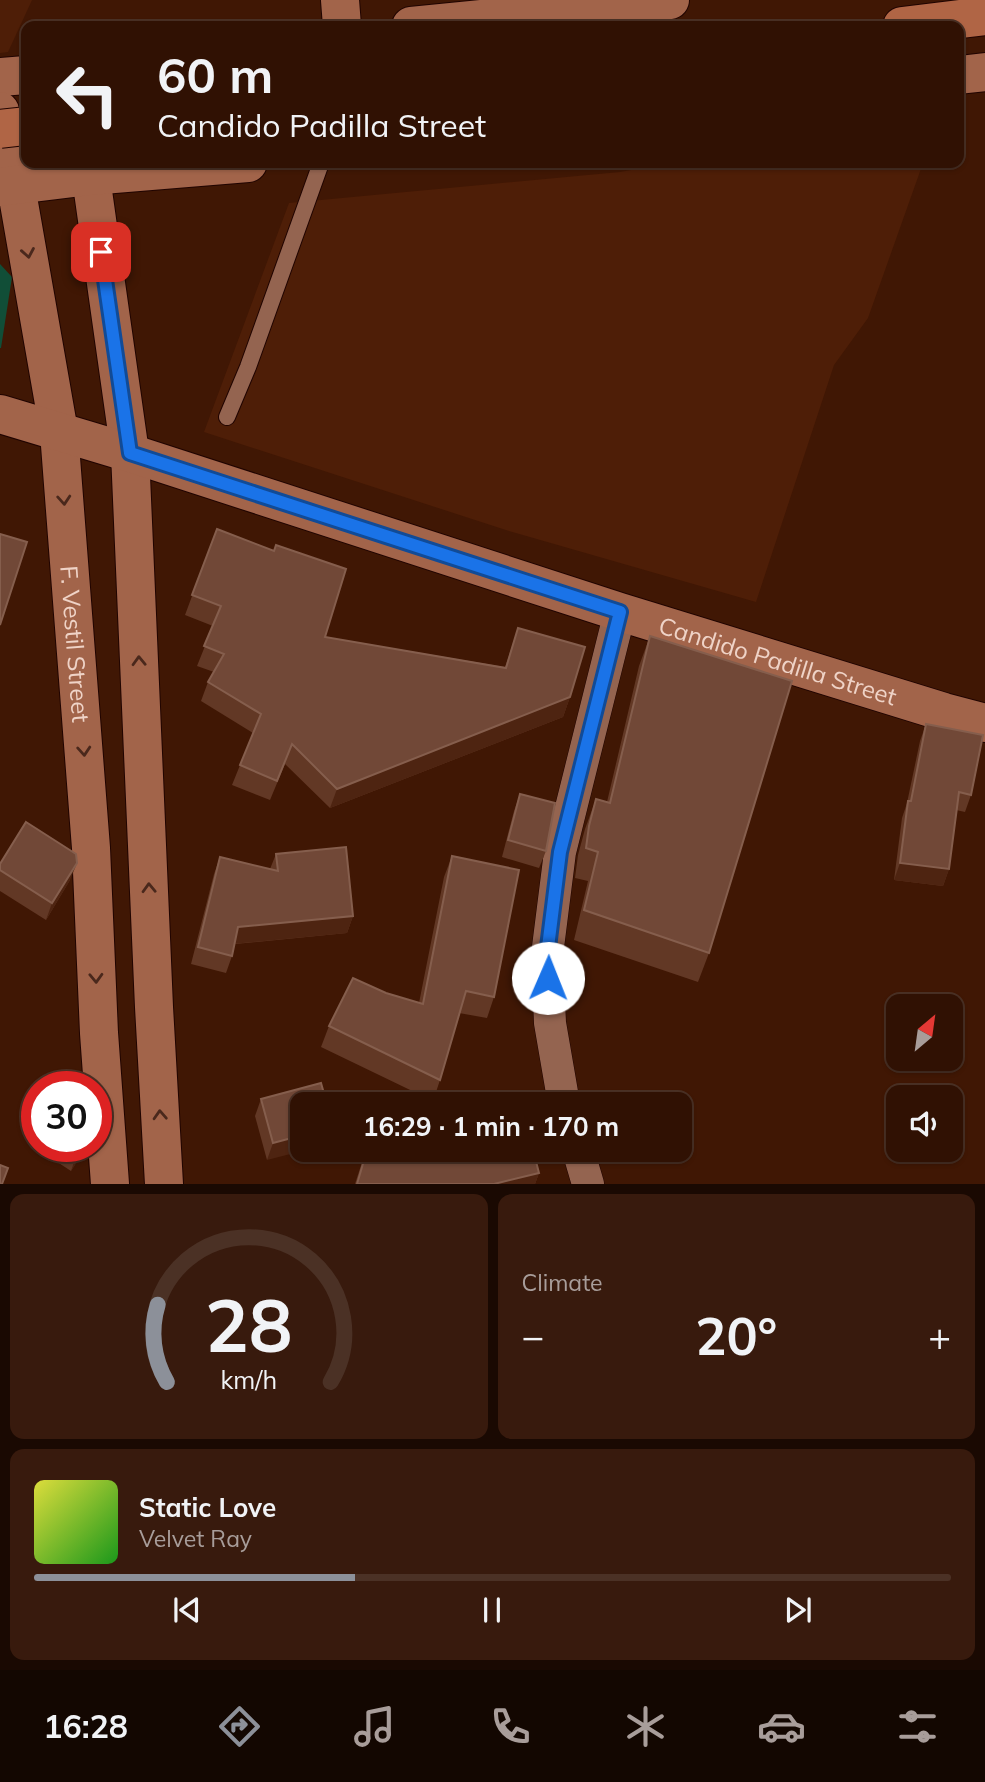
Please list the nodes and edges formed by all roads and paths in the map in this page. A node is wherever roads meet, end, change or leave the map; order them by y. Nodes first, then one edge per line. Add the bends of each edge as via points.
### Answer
1 (340, 0) edge
2 (670, 0) edge
3 (985, 16) edge
4 (342, 21) edge
5 (461, 21) edge
6 (944, 21) edge
7 (985, 72) edge
8 (964, 74) edge
9 (21, 75) edge
10 (0, 77) edge
11 (0, 111) edge
12 (21, 127) edge
13 (0, 129) edge
14 (116, 168) edge
15 (319, 168) edge
16 (89, 169) edge
17 (8, 187) edge
18 (0, 414) edge
19 (227, 417) dead end
20 (59, 432) junction
21 (130, 453) junction
22 (620, 612) junction
23 (985, 723) edge
24 (562, 1092) edge
25 (582, 1162) edge
26 (110, 1184) edge
27 (164, 1184) edge
28 (588, 1184) edge

1 - 4 main road
2 - 5 main road
3 - 6 main road
7 - 8 main road
9 - 10 main road
11 - 17 main road, F. Vestil Street
12 - 13 main road, bridge
14 - 16 main road
15 - 19 lane
16 - 17 main road
16 - 21 main road
17 -> 20 main road, F. Vestil Street
18 - 20 main road, Candido Padilla Street
20 - 21 main road, Candido Padilla Street
20 -> 26 main road, F. Vestil Street via 91,848
21 - 22 main road, Candido Padilla Street
27 -> 21 main road
22 - 23 main road, Candido Padilla Street
22 - 24 street via 560,852 547,955 550,1023
25 - 28 street

